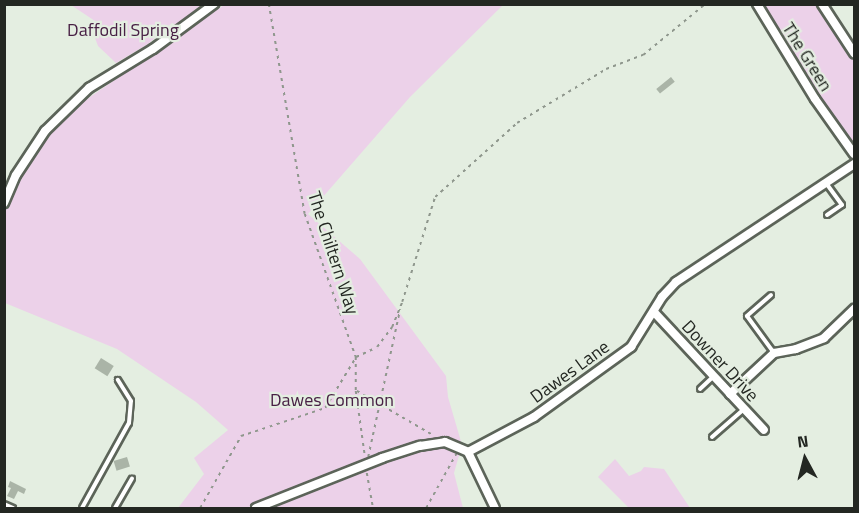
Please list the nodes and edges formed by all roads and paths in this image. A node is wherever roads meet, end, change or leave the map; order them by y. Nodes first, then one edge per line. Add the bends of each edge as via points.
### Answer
1 (214, 4) edge
2 (269, 4) edge
3 (705, 4) edge
4 (757, 4) edge
5 (822, 4) edge
6 (855, 53) edge
7 (855, 154) edge
8 (855, 164) edge
9 (826, 183) junction
10 (4, 203) edge
11 (827, 216) dead end
12 (771, 296) dead end
13 (402, 302) junction
14 (855, 309) edge
15 (654, 312) junction
16 (774, 353) junction
17 (356, 357) junction
18 (714, 376) junction
19 (118, 380) dead end
20 (700, 389) dead end
21 (356, 391) junction
22 (730, 394) junction
23 (379, 404) junction
24 (744, 409) junction
25 (764, 430) dead end
26 (712, 437) dead end
27 (445, 442) junction
28 (459, 448) junction
29 (468, 452) junction
30 (366, 464) junction
31 (132, 478) dead end
32 (4, 504) edge
33 (13, 508) edge
34 (82, 508) edge
35 (115, 508) edge
36 (200, 508) edge
37 (256, 508) edge
38 (373, 508) edge
39 (426, 508) edge
40 (495, 508) edge

1 - 10 street via 153,49 88,88 45,131 16,175
2 - 17 path, The Chiltern Way via 305,214
3 - 13 path via 644,55 606,69 517,123 435,197
4 - 7 street, The Green via 815,99
5 - 6 street
8 - 9 street, Dawes Lane
9 - 11 lane via 842,204
9 - 15 street, Dawes Lane via 676,282
12 - 16 lane via 747,316
13 - 17 path via 392,327 377,347
13 - 23 path
14 - 16 street via 824,338
15 - 18 street, Downer Drive
15 - 29 street, Dawes Lane via 631,346 534,417
16 - 22 street
17 - 21 path, The Chiltern Way
17 - 36 path via 325,408 241,436
18 - 20 lane
18 - 22 street, Downer Drive
19 - 34 lane via 130,401 129,423
21 - 23 path
21 - 30 path, The Chiltern Way
22 - 24 street, Downer Drive
23 - 27 path
23 - 30 path
24 - 25 street, Downer Drive
24 - 26 lane
27 - 28 street
27 - 30 street
28 - 29 street
28 - 39 path
29 - 40 street
30 - 37 street
30 - 38 path, The Chiltern Way
31 - 35 lane
32 - 33 lane

